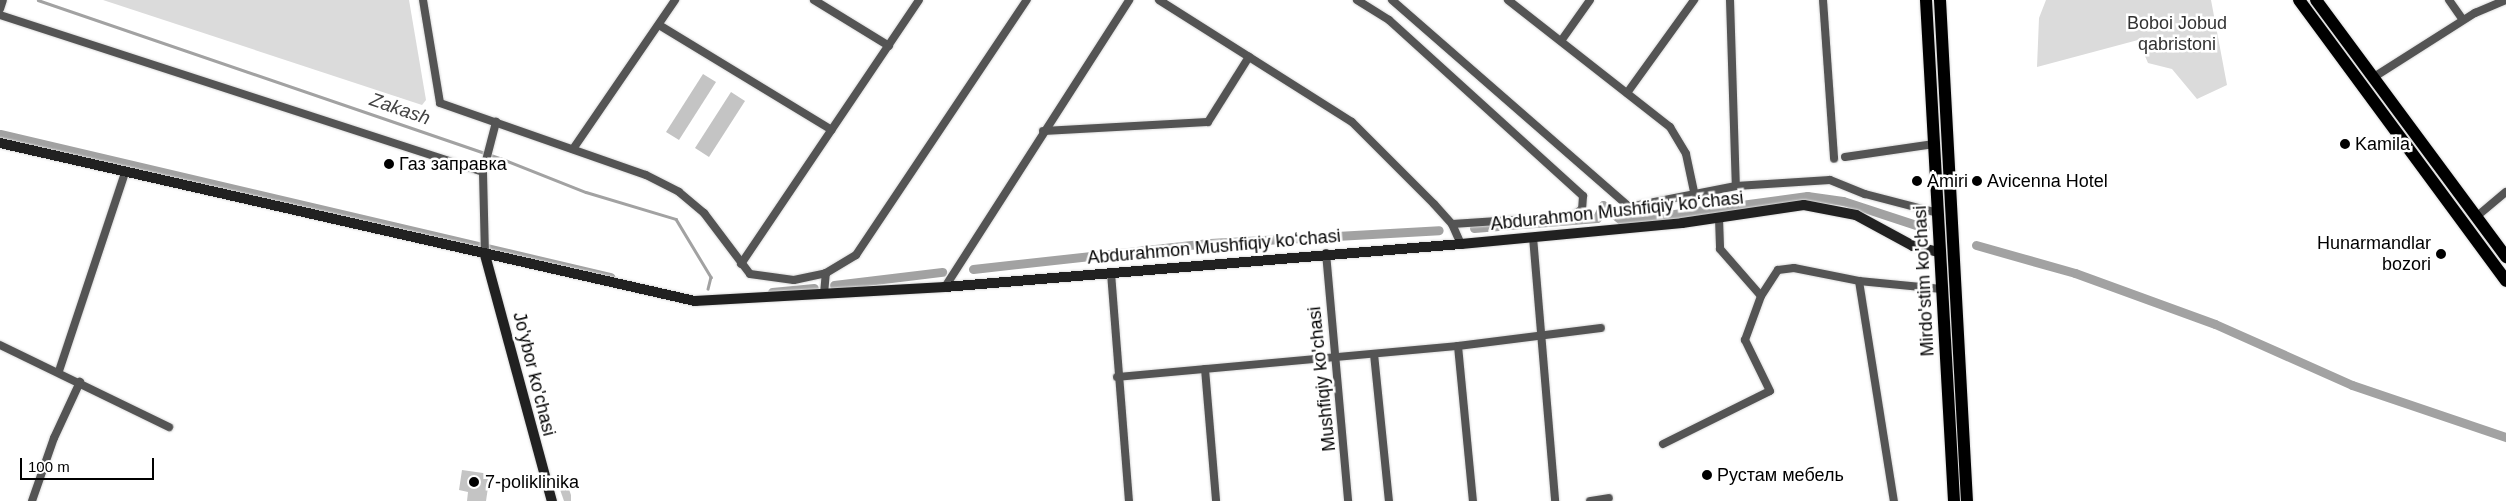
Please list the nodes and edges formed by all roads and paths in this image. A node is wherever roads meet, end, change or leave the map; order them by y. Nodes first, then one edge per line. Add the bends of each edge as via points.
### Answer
1 (3, 0) edge
2 (423, 0) edge
3 (675, 0) edge
4 (814, 0) edge
5 (919, 0) edge
6 (1027, 0) edge
7 (1129, 0) edge
8 (1159, 0) edge
9 (1357, 0) edge
10 (1392, 0) edge
11 (1508, 0) edge
12 (1590, 0) edge
13 (1694, 0) edge
14 (1730, 0) edge
15 (1822, 0) edge
16 (1926, 0) edge
17 (1940, 0) edge
18 (2299, 0) edge
19 (2316, 0) edge
20 (2449, 0) edge
21 (2506, 0) edge
22 (0, 9) edge
23 (0, 15) edge
24 (2463, 20) junction
25 (659, 25) junction
26 (1561, 42) junction
27 (889, 46) junction
28 (1249, 57) junction
29 (2374, 77) junction
30 (1627, 93) junction
31 (496, 122) junction
32 (832, 130) junction
33 (1044, 131) junction
34 (0, 144) edge
35 (1934, 144) junction
36 (573, 149) junction
37 (1845, 157) dead end
38 (1834, 159) dead end
39 (483, 172) junction
40 (125, 173) junction
41 (1736, 186) junction
42 (2506, 192) edge
43 (1694, 193) junction
44 (1938, 213) junction
45 (2476, 217) junction
46 (1719, 218) junction
47 (1452, 224) junction
48 (1533, 237) junction
49 (1461, 244) junction
50 (484, 252) junction
51 (1940, 252) junction
52 (1326, 253) junction
53 (2506, 257) edge
54 (741, 264) junction
55 (826, 273) junction
56 (1110, 273) junction
57 (1859, 281) junction
58 (2506, 281) edge
59 (945, 287) junction
60 (1942, 289) junction
61 (824, 294) junction
62 (1761, 296) junction
63 (1601, 328) dead end
64 (1541, 336) junction
65 (0, 345) edge
66 (1458, 346) junction
67 (1374, 354) junction
68 (1334, 357) junction
69 (1205, 369) junction
70 (59, 371) junction
71 (1118, 377) junction
72 (80, 382) junction
73 (169, 427) dead end
74 (1663, 444) dead end
75 (1609, 498) dead end
76 (32, 501) edge
77 (552, 501) edge
78 (1128, 501) edge
79 (1216, 501) edge
80 (1348, 501) edge
81 (1389, 501) edge
82 (1473, 501) edge
83 (1555, 501) edge
84 (1590, 501) edge
85 (1894, 501) edge
86 (1954, 501) edge
87 (1967, 501) edge

1 - 22 street
2 - 31 street via 440,103
3 - 25 street
4 - 27 street
5 - 27 street
6 - 55 street via 856,255
7 - 33 street
8 - 28 street
9 - 47 street via 1389,20 1572,182 1583,196 1582,209 1573,216 1497,224
10 - 43 street via 1629,207
11 - 26 street
12 - 26 street
13 - 30 street
14 - 41 street
15 - 38 street
16 - 35 main road, Mirdo'stim ko'chasi
17 - 87 main road, Mirdo'stim ko'chasi
18 - 58 main road
19 - 29 main road
20 - 24 street
21 - 24 street
23 - 39 street
24 - 29 street
25 - 32 street
25 - 36 street
26 - 30 street
27 - 32 street
28 - 33 street via 1208,122
28 - 47 street via 1352,122
29 - 45 main road
30 - 43 street via 1670,127 1686,154
31 - 36 street
31 - 39 street
32 - 54 street
33 - 59 street
34 - 40 street, Abdurahmon Mushfiqiy koʻchasi via 30,147
35 - 37 street
35 - 44 main road, Mirdo'stim ko'chasi
36 - 54 street via 679,192 704,213
39 - 50 street
40 - 50 street, Abdurahmon Mushfiqiy koʻchasi
40 - 70 street
41 - 43 street
41 - 44 street via 1830,180 1865,194
42 - 45 street
44 - 51 main road, Mirdo'stim ko'chasi
45 - 53 main road
46 - 48 street, Abdurahmon Mushfiqiy koʻchasi
46 - 51 street, Abdurahmon Mushfiqiy koʻchasi via 1804,205 1827,206 1856,214 1913,246
46 - 62 street via 1720,249
47 - 49 street
48 - 49 street, Abdurahmon Mushfiqiy koʻchasi
48 - 64 street
49 - 52 street, Abdurahmon Mushfiqiy koʻchasi
50 - 61 street, Abdurahmon Mushfiqiy koʻchasi via 695,301
50 - 77 street, Jo'ybor ko'chasi
51 - 60 main road, Mirdo'stim ko'chasi
52 - 56 street, Abdurahmon Mushfiqiy koʻchasi
52 - 68 street, Mushfiqiy ko'chasi
54 - 55 street via 750,274 770,278 808,278
55 - 61 street
56 - 59 street, Abdurahmon Mushfiqiy koʻchasi
56 - 71 street
57 - 60 street
57 - 62 street via 1794,268 1778,270
57 - 85 street
59 - 61 street, Abdurahmon Mushfiqiy koʻchasi
60 - 86 main road, Mirdo'stim ko'chasi
62 - 74 street via 1745,340 1770,391
63 - 64 street
64 - 66 street
64 - 83 street
65 - 70 street
66 - 67 street
66 - 82 street
67 - 68 street
67 - 81 street
68 - 69 street
68 - 80 street, Mushfiqiy ko'chasi
69 - 71 street
69 - 79 street
70 - 72 street
71 - 78 street
72 - 73 street
72 - 76 street via 54,438
75 - 84 street

